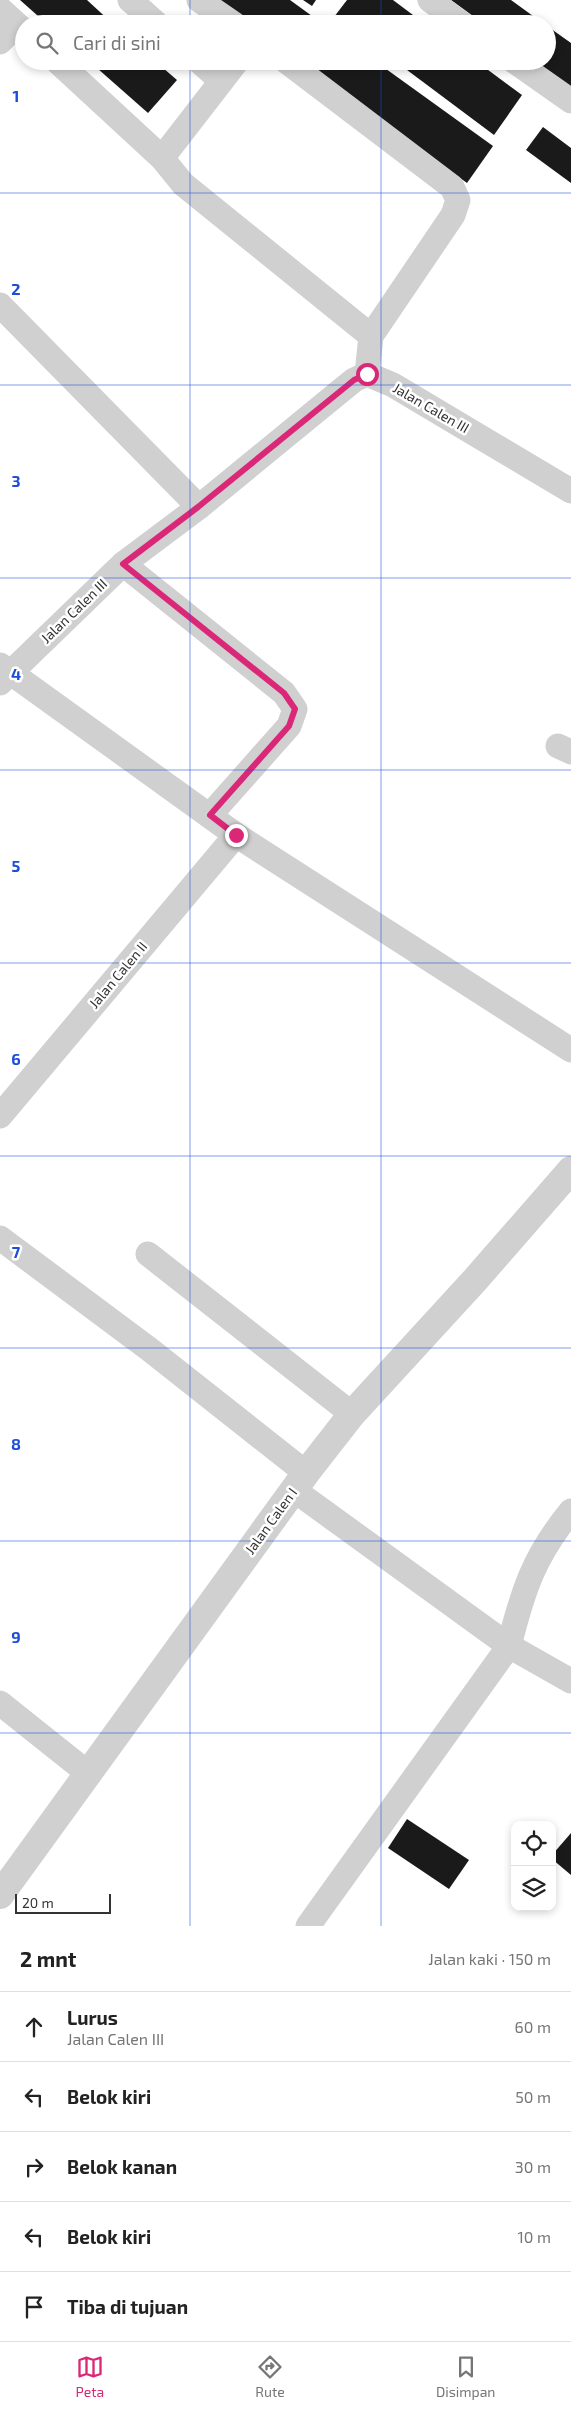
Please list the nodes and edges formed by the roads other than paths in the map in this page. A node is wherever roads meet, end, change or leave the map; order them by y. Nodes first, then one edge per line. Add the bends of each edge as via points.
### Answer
1 (130, 0) edge
2 (199, 0) edge
3 (430, 0) edge
4 (147, 15) edge
5 (221, 15) edge
6 (450, 15) edge
7 (14, 21) edge
8 (0, 42) edge
9 (67, 70) edge
10 (209, 70) edge
11 (230, 70) edge
12 (298, 70) edge
13 (527, 70) edge
14 (221, 81) junction
15 (571, 101) edge
16 (162, 158) junction
17 (0, 305) edge
18 (370, 336) junction
19 (367, 374) junction
20 (571, 491) edge
21 (198, 507) junction
22 (123, 564) junction
23 (3, 674) edge
24 (210, 815) junction
25 (236, 835) junction
26 (571, 1050) edge
27 (0, 1116) edge
28 (571, 1170) edge
29 (0, 1238) edge
30 (148, 1254) dead end
31 (352, 1414) junction
32 (300, 1481) junction
33 (571, 1511) edge
34 (509, 1646) junction
35 (571, 1681) edge
36 (0, 1703) edge
37 (89, 1774) junction
38 (0, 1895) edge
39 (308, 1926) edge

1 - 4 street
2 - 5 street
3 - 6 street
7 - 8 street
9 - 16 street
10 - 14 street
11 - 14 street
12 - 18 street via 452,187 458,200 453,215
13 - 15 street
14 - 16 street
16 - 18 street via 182,184
17 - 21 street
18 - 19 street
19 - 20 street, Jalan Calen III via 393,385
19 - 21 street, Jalan Calen III via 354,380
21 - 22 street, Jalan Calen III
22 - 23 street, Jalan Calen III
22 - 24 street via 284,693 295,709 289,726
23 - 24 street
24 - 25 street
25 - 26 street
25 - 27 street, Jalan Calen II
28 - 31 street, Jalan Calen I
29 - 32 street via 149,1348
30 - 31 street
31 - 32 street, Jalan Calen I
32 - 34 street
32 - 37 street, Jalan Calen I
33 - 34 street via 550,1536 532,1571
34 - 35 street
34 - 39 street
36 - 37 street
37 - 38 street, Jalan Calen I

